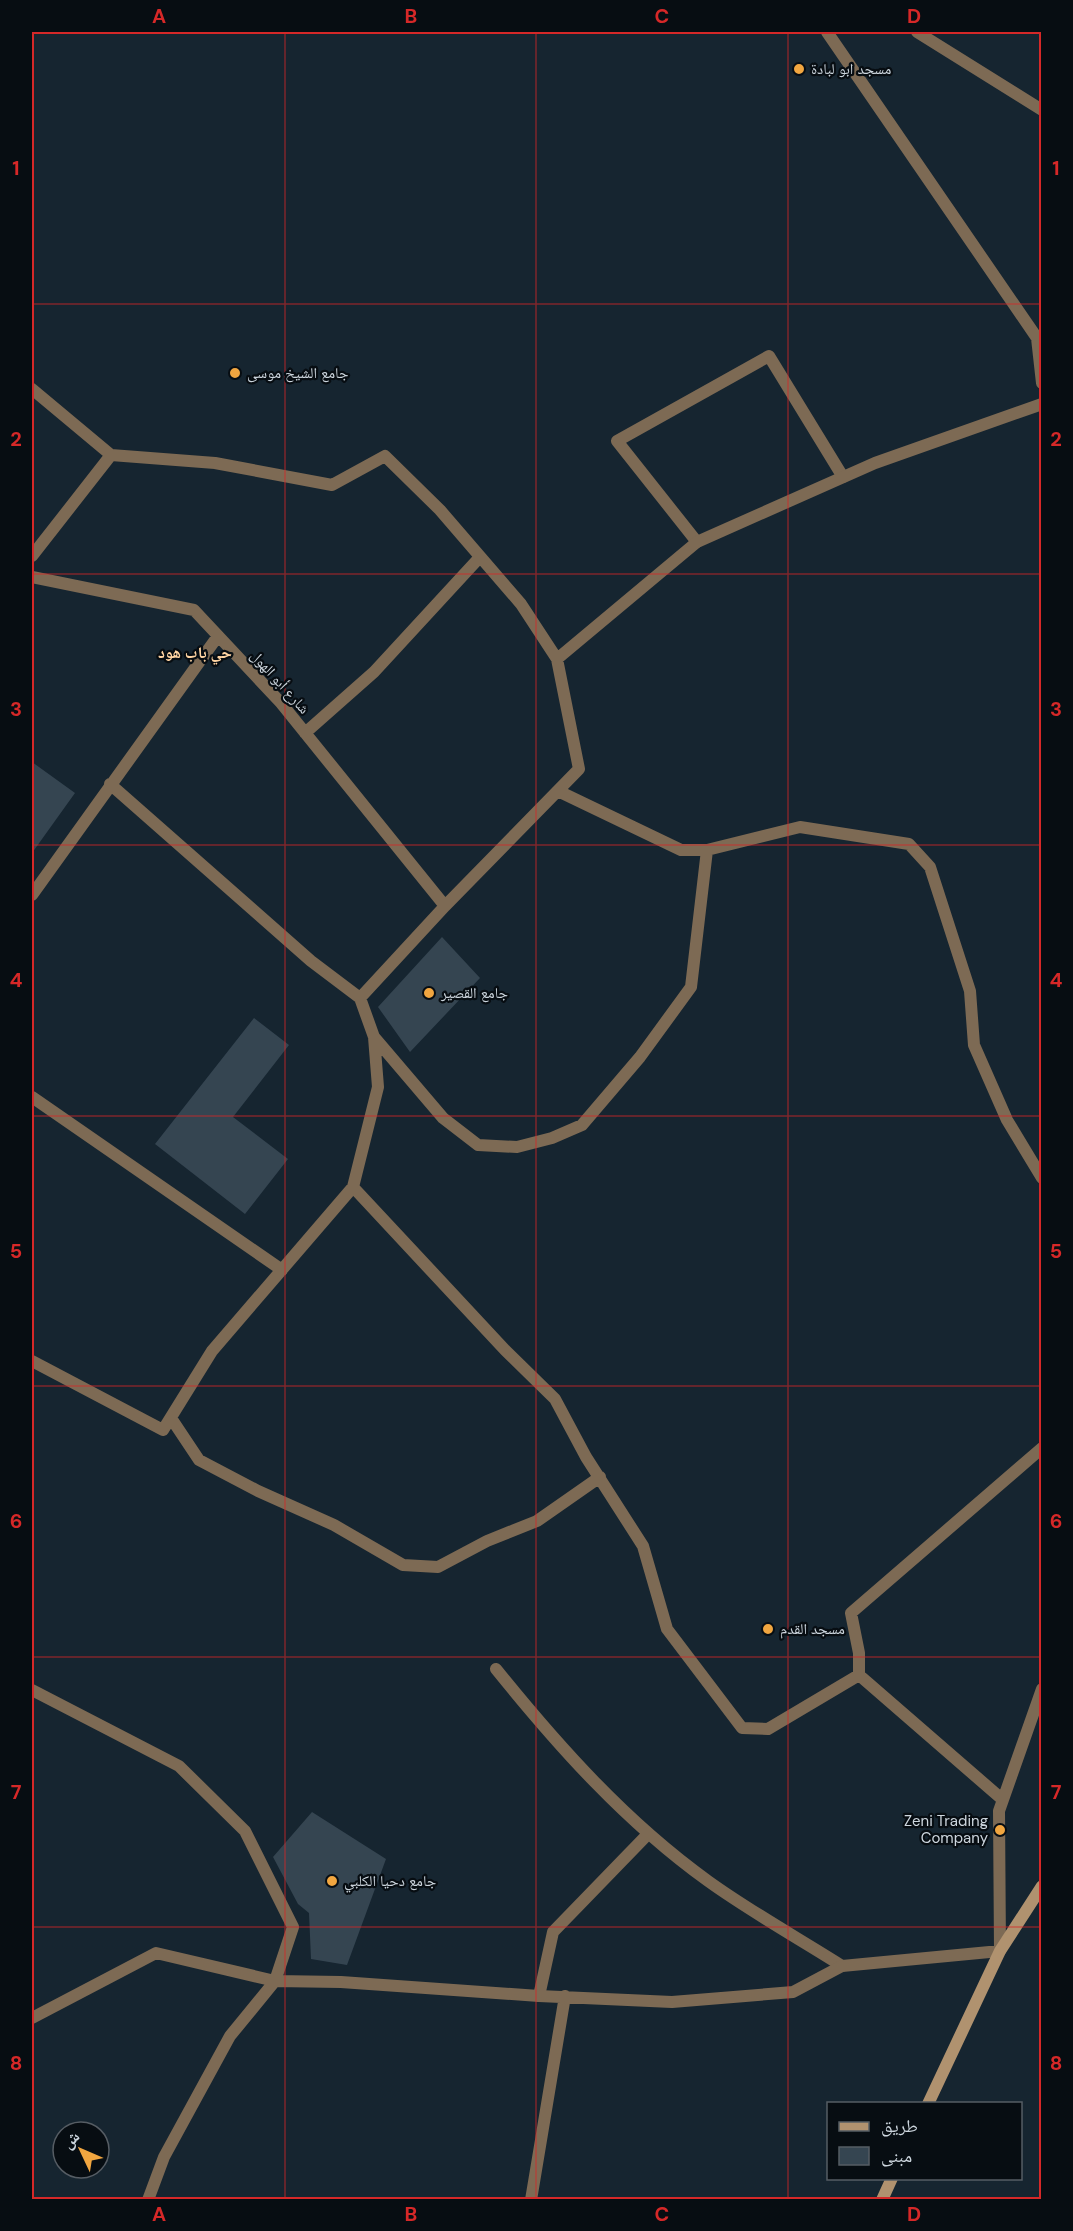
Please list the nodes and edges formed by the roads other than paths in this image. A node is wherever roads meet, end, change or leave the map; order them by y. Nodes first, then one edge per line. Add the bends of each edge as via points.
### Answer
1 (827, 32) edge
2 (917, 32) edge
3 (1041, 110) edge
4 (1041, 383) edge
5 (32, 389) edge
6 (1041, 404) edge
7 (111, 455) junction
8 (843, 477) junction
9 (697, 542) junction
10 (32, 556) edge
11 (480, 557) junction
12 (32, 578) edge
13 (218, 636) junction
14 (557, 659) junction
15 (305, 733) junction
16 (110, 784) junction
17 (558, 791) junction
18 (707, 850) junction
19 (32, 895) edge
20 (445, 906) junction
21 (360, 998) junction
22 (374, 1037) junction
23 (32, 1097) edge
24 (1041, 1178) edge
25 (353, 1187) junction
26 (282, 1270) junction
27 (32, 1361) edge
28 (171, 1418) junction
29 (1041, 1448) edge
30 (600, 1477) junction
31 (496, 1669) dead end
32 (859, 1675) junction
33 (1041, 1689) edge
34 (32, 1690) edge
35 (1003, 1800) junction
36 (648, 1834) junction
37 (1041, 1886) edge
38 (1000, 1951) junction
39 (842, 1966) junction
40 (275, 1981) junction
41 (539, 1996) junction
42 (565, 1996) junction
43 (32, 2018) edge
44 (928, 2102) edge
45 (891, 2180) edge
46 (148, 2199) edge
47 (531, 2199) edge
48 (882, 2199) edge

1 - 4 street via 1037,338
2 - 3 street
5 - 7 street
6 - 8 street
7 - 10 street
7 - 11 street via 215,463 332,485 385,456 440,510
8 - 9 street
8 - 9 street via 769,356 617,441
9 - 14 street
11 - 14 street via 521,604
11 - 15 street via 374,672
12 - 13 street, شارع أبو الهول via 194,610
13 - 15 street, شارع أبو الهول
13 - 16 street
14 - 17 street via 579,769
15 - 20 street, شارع أبو الهول
16 - 19 street
16 - 21 street via 311,961
17 - 18 street via 681,850
17 - 20 street
18 - 22 street via 691,987 640,1057 582,1125 517,1147 478,1145 443,1118
18 - 24 street via 800,826 909,844 930,867 970,991 974,1045 1007,1120
20 - 21 street
21 - 22 street
22 - 25 street via 378,1087
23 - 26 street
25 - 26 street
25 - 30 street via 555,1399
26 - 28 street via 212,1351
27 - 28 street via 163,1430
28 - 30 street via 200,1460 334,1525 403,1564 438,1567 537,1521
29 - 32 street via 851,1613
30 - 32 street via 643,1546 667,1629 742,1728 768,1729
31 - 36 street via 553,1739
32 - 35 street
33 - 35 street
34 - 40 street via 179,1766 245,1831 293,1927
35 - 38 street via 999,1811
36 - 39 street via 708,1881
36 - 41 street via 553,1932
37 - 38 main road
38 - 39 street
38 - 44 main road
39 - 42 street via 793,1992 672,2002
40 - 41 street
40 - 43 street via 156,1953
40 - 46 street via 230,2036 164,2157
41 - 42 street
42 - 47 street
45 - 48 main road

